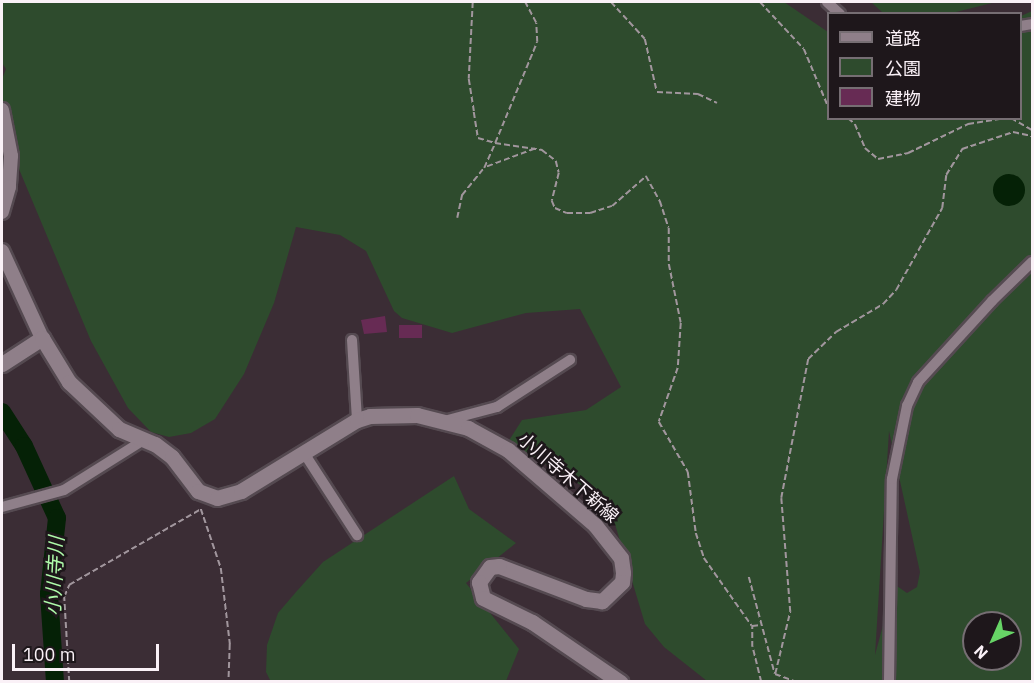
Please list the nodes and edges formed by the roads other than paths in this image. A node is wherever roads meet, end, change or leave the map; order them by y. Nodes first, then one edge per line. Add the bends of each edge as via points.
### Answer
1 (2, 110) edge
2 (2, 212) edge
3 (2, 251) edge
4 (1032, 262) edge
5 (42, 339) junction
6 (352, 340) dead end
7 (570, 360) dead end
8 (2, 364) edge
9 (357, 420) junction
10 (444, 421) junction
11 (142, 441) junction
12 (304, 453) junction
13 (2, 507) edge
14 (357, 535) dead end
15 (620, 681) edge
16 (889, 681) edge

1 - 2 street via 11,156
3 - 5 street
4 - 16 street via 918,382 907,406 892,479
5 - 8 main road
5 - 11 main road via 69,382 119,429
6 - 9 street
7 - 10 street via 497,407
9 - 10 main road, 小川寺木下新線 via 395,413
9 - 12 main road, 小川寺木下新線
10 - 15 main road, 小川寺木下新線 via 468,428 508,450 612,544 621,558 622,582 602,601 586,599 499,566 483,572 479,582 483,598 490,604 532,622
11 - 12 main road, 小川寺木下新線 via 155,444 172,457 198,490 217,498 229,497
11 - 13 street via 54,494
12 - 14 street

